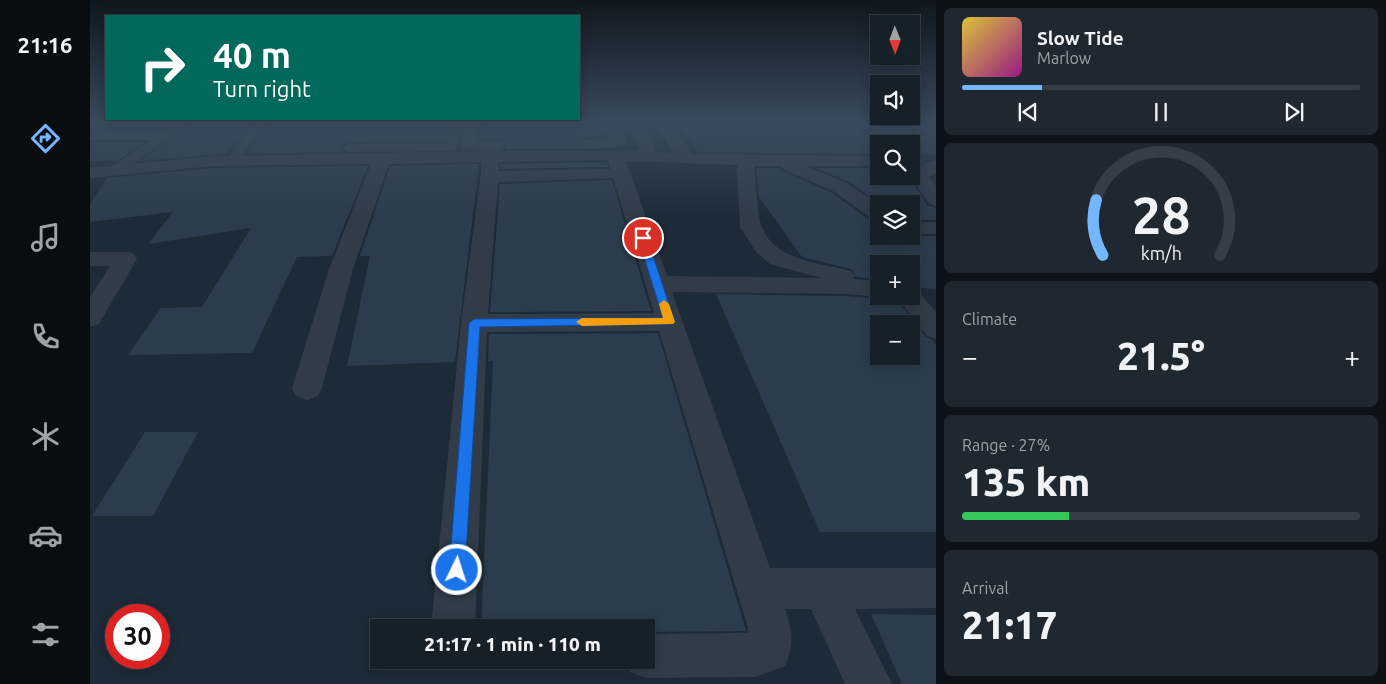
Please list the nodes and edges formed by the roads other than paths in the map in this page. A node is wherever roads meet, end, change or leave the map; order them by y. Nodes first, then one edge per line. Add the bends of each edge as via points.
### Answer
1 (138, 155) edge
2 (236, 155) edge
3 (330, 155) edge
4 (354, 155) edge
5 (534, 155) edge
6 (588, 155) edge
7 (626, 155) edge
8 (683, 155) edge
9 (382, 158) junction
10 (624, 160) junction
11 (686, 160) junction
12 (745, 160) junction
13 (772, 160) junction
14 (231, 161) junction
15 (870, 161) edge
16 (920, 161) edge
17 (936, 161) edge
18 (936, 166) edge
19 (489, 167) junction
20 (116, 170) junction
21 (90, 173) edge
22 (936, 200) edge
23 (870, 209) edge
24 (920, 228) edge
25 (936, 228) edge
26 (90, 259) edge
27 (870, 282) edge
28 (658, 284) junction
29 (870, 288) edge
30 (920, 294) edge
31 (936, 298) edge
32 (916, 305) edge
33 (90, 318) edge
34 (670, 322) junction
35 (474, 323) junction
36 (936, 329) edge
37 (307, 388) dead end
38 (936, 588) edge
39 (758, 589) junction
40 (823, 589) junction
41 (454, 619) edge
42 (655, 656) edge
43 (869, 684) edge

1 - 20 lane
2 - 14 lane
3 - 14 street
4 - 9 street
5 - 19 street
6 - 10 street
7 - 10 street
8 - 11 street
9 - 19 street
9 - 37 street via 341,269
10 - 11 street
10 - 19 street
10 - 28 street
11 - 12 street
12 - 13 street
12 - 27 street via 751,227 764,246 778,259
13 - 15 street
13 - 23 street via 840,187
14 - 20 street
16 - 17 street
18 - 22 street via 919,176
19 - 35 street
20 - 21 street
24 - 25 street
26 - 33 street via 126,259
28 - 29 street
28 - 34 street
30 - 31 street
32 - 36 street
34 - 35 street
34 - 39 street
35 - 41 street
38 - 40 street
39 - 40 street
39 - 42 street via 770,628 769,650 755,655
40 - 43 street

